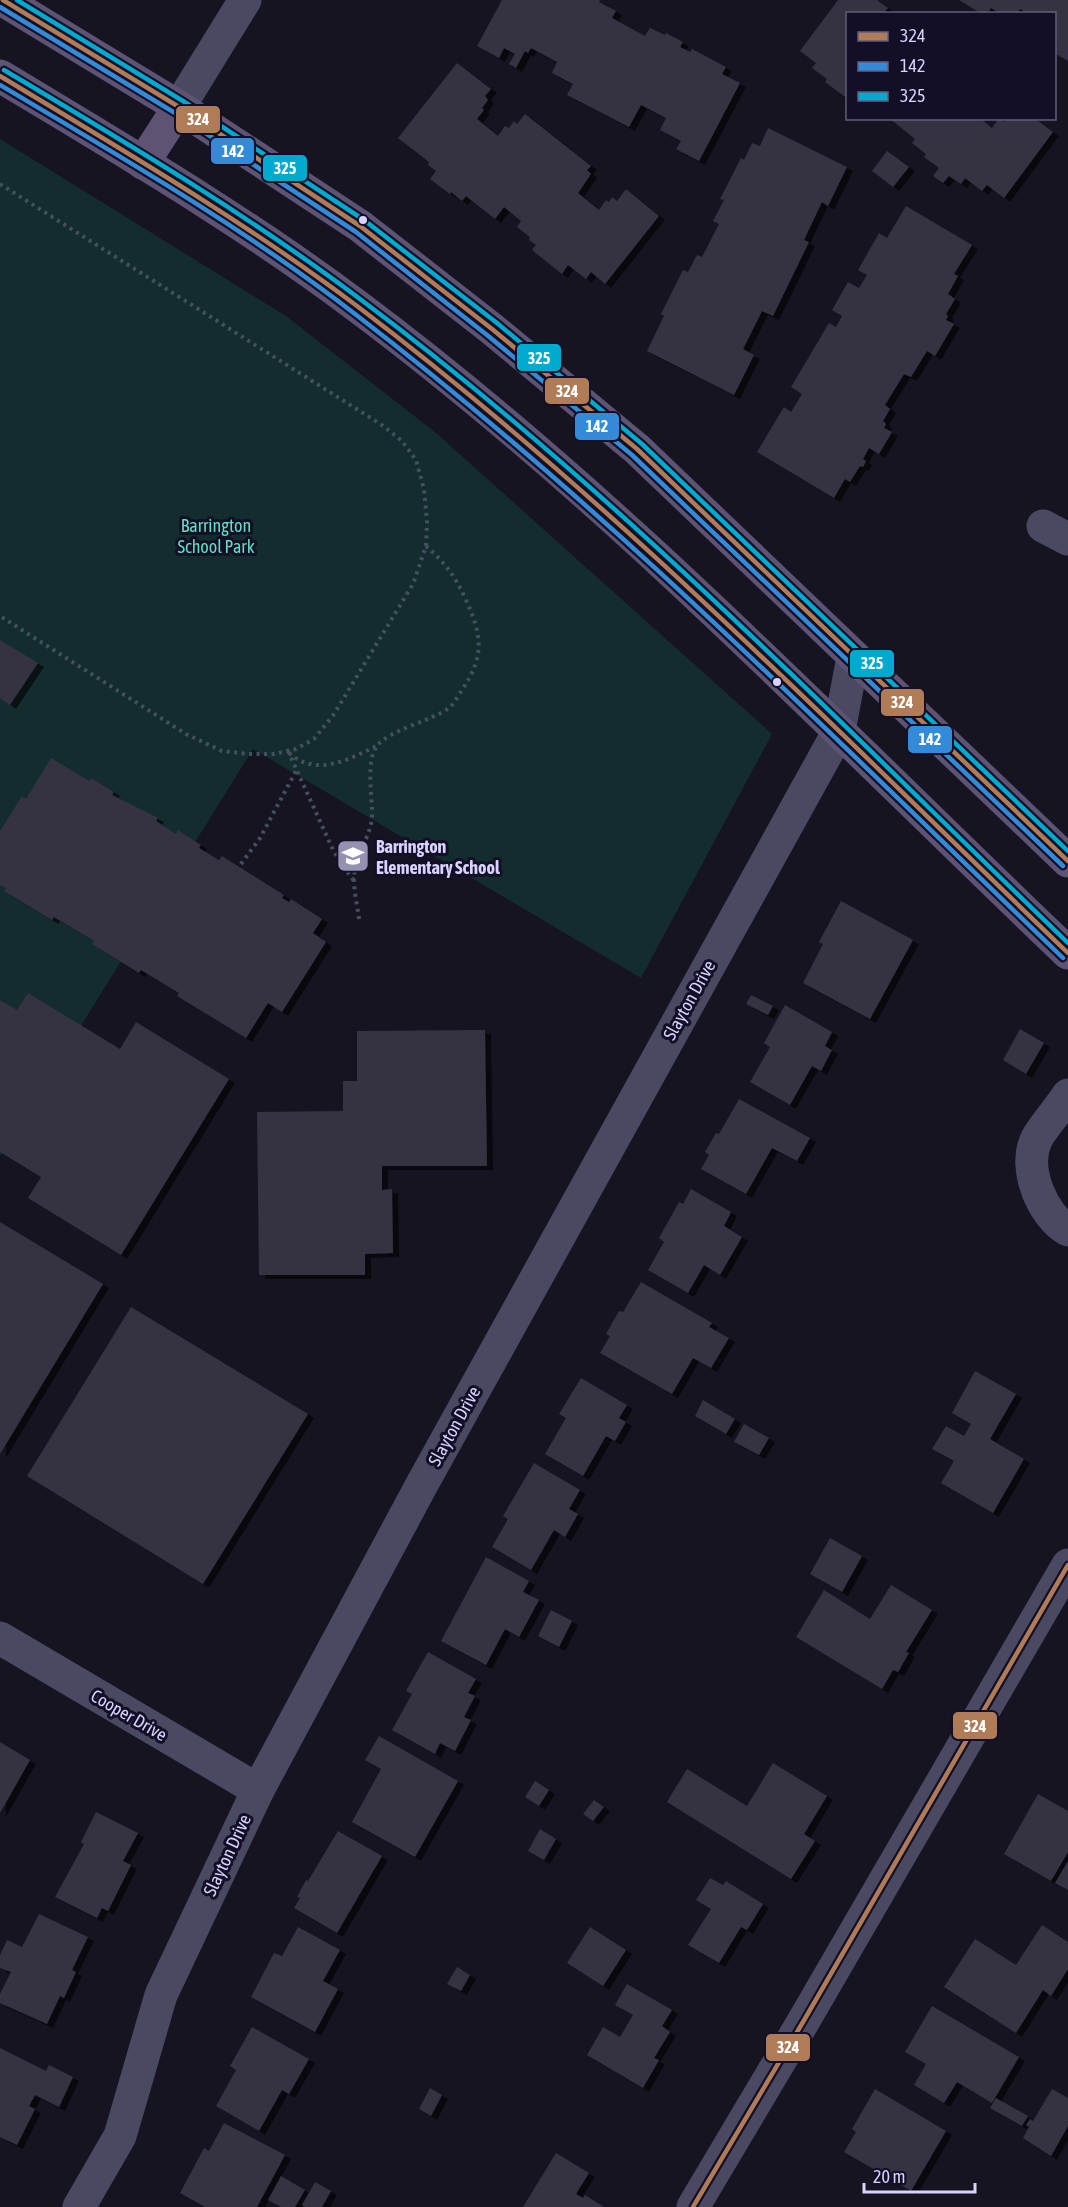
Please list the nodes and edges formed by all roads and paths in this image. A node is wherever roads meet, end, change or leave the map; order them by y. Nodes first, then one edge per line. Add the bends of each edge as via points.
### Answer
1 (3, 0) edge
2 (245, 0) edge
3 (0, 76) edge
4 (179, 106) junction
5 (143, 163) junction
6 (0, 184) edge
7 (426, 546) junction
8 (0, 616) edge
9 (854, 657) junction
10 (839, 731) junction
11 (377, 746) junction
12 (288, 751) junction
13 (296, 771) junction
14 (1068, 861) edge
15 (241, 864) dead end
16 (354, 882) junction
17 (359, 919) dead end
18 (1068, 953) edge
19 (1068, 1095) edge
20 (1068, 1230) edge
21 (1068, 1565) edge
22 (0, 1638) edge
23 (258, 1790) junction
24 (79, 2207) edge
25 (693, 2207) edge

1 - 4 main road
2 - 4 street
3 - 5 main road
4 - 5 main road
4 - 9 main road via 364,228 492,329 637,449
5 - 10 main road via 357,305 497,417 588,495
6 - 7 path via 402,441 416,460 424,489
7 - 11 path via 455,576 477,625 477,661 450,707
7 - 12 path via 413,584 334,714 314,740
8 - 12 path via 186,734 213,747 249,754
9 - 10 street, Slayton Drive
9 - 14 main road
10 - 18 main road
10 - 23 street, Slayton Drive via 421,1486
11 - 12 path via 342,762 324,765 298,761
11 - 16 path via 372,757 372,819
12 - 13 path
13 - 15 path via 260,838
13 - 16 path via 334,852
16 - 17 path
19 - 20 street via 1036,1141 1031,1166 1041,1201
21 - 25 street
22 - 23 street, Cooper Drive
23 - 24 street, Slayton Drive via 161,1995 120,2136

